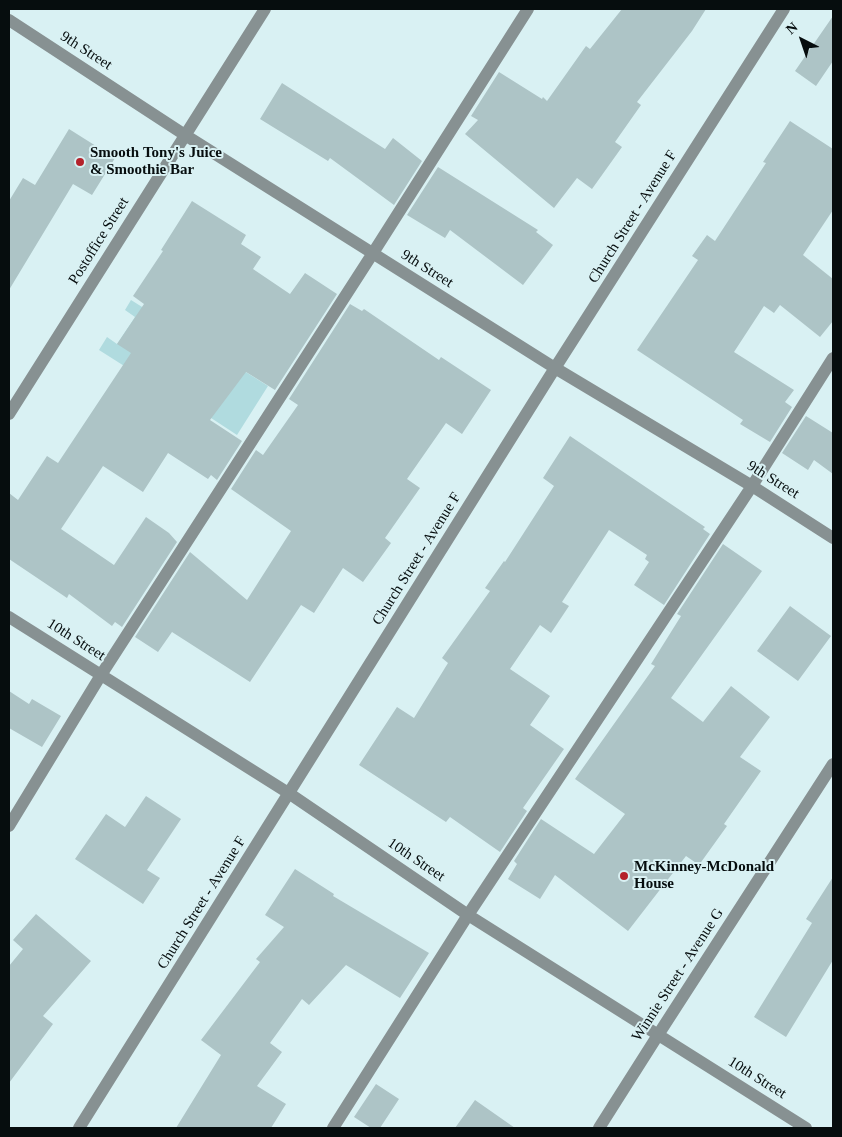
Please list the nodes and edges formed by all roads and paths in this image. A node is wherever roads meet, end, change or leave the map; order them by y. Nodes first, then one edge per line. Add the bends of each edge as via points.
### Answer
1 (265, 9) edge
2 (528, 9) edge
3 (784, 9) edge
4 (9, 20) edge
5 (185, 135) junction
6 (373, 253) junction
7 (833, 358) edge
8 (555, 368) junction
9 (9, 414) edge
10 (752, 486) junction
11 (833, 538) edge
12 (9, 617) edge
13 (101, 675) junction
14 (833, 764) edge
15 (290, 794) junction
16 (9, 826) edge
17 (468, 915) junction
18 (658, 1035) junction
19 (78, 1128) edge
20 (333, 1128) edge
21 (600, 1128) edge
22 (806, 1128) edge

1 - 5 street, Postoffice Street
2 - 6 street
3 - 8 street, Church Street - Avenue F
4 - 5 street, 9th Street
5 - 6 street, 9th Street
5 - 9 street, Postoffice Street
6 - 8 street, 9th Street
6 - 13 street
7 - 10 street
8 - 10 street, 9th Street
8 - 15 street, Church Street - Avenue F
10 - 11 street, 9th Street
10 - 17 street
12 - 13 street, 10th Street
13 - 15 street, 10th Street
13 - 16 street
14 - 18 street, Winnie Street - Avenue G
15 - 17 street, 10th Street
15 - 19 street, Church Street - Avenue F
17 - 18 street, 10th Street
17 - 20 street
18 - 21 street, Winnie Street - Avenue G
18 - 22 street, 10th Street

